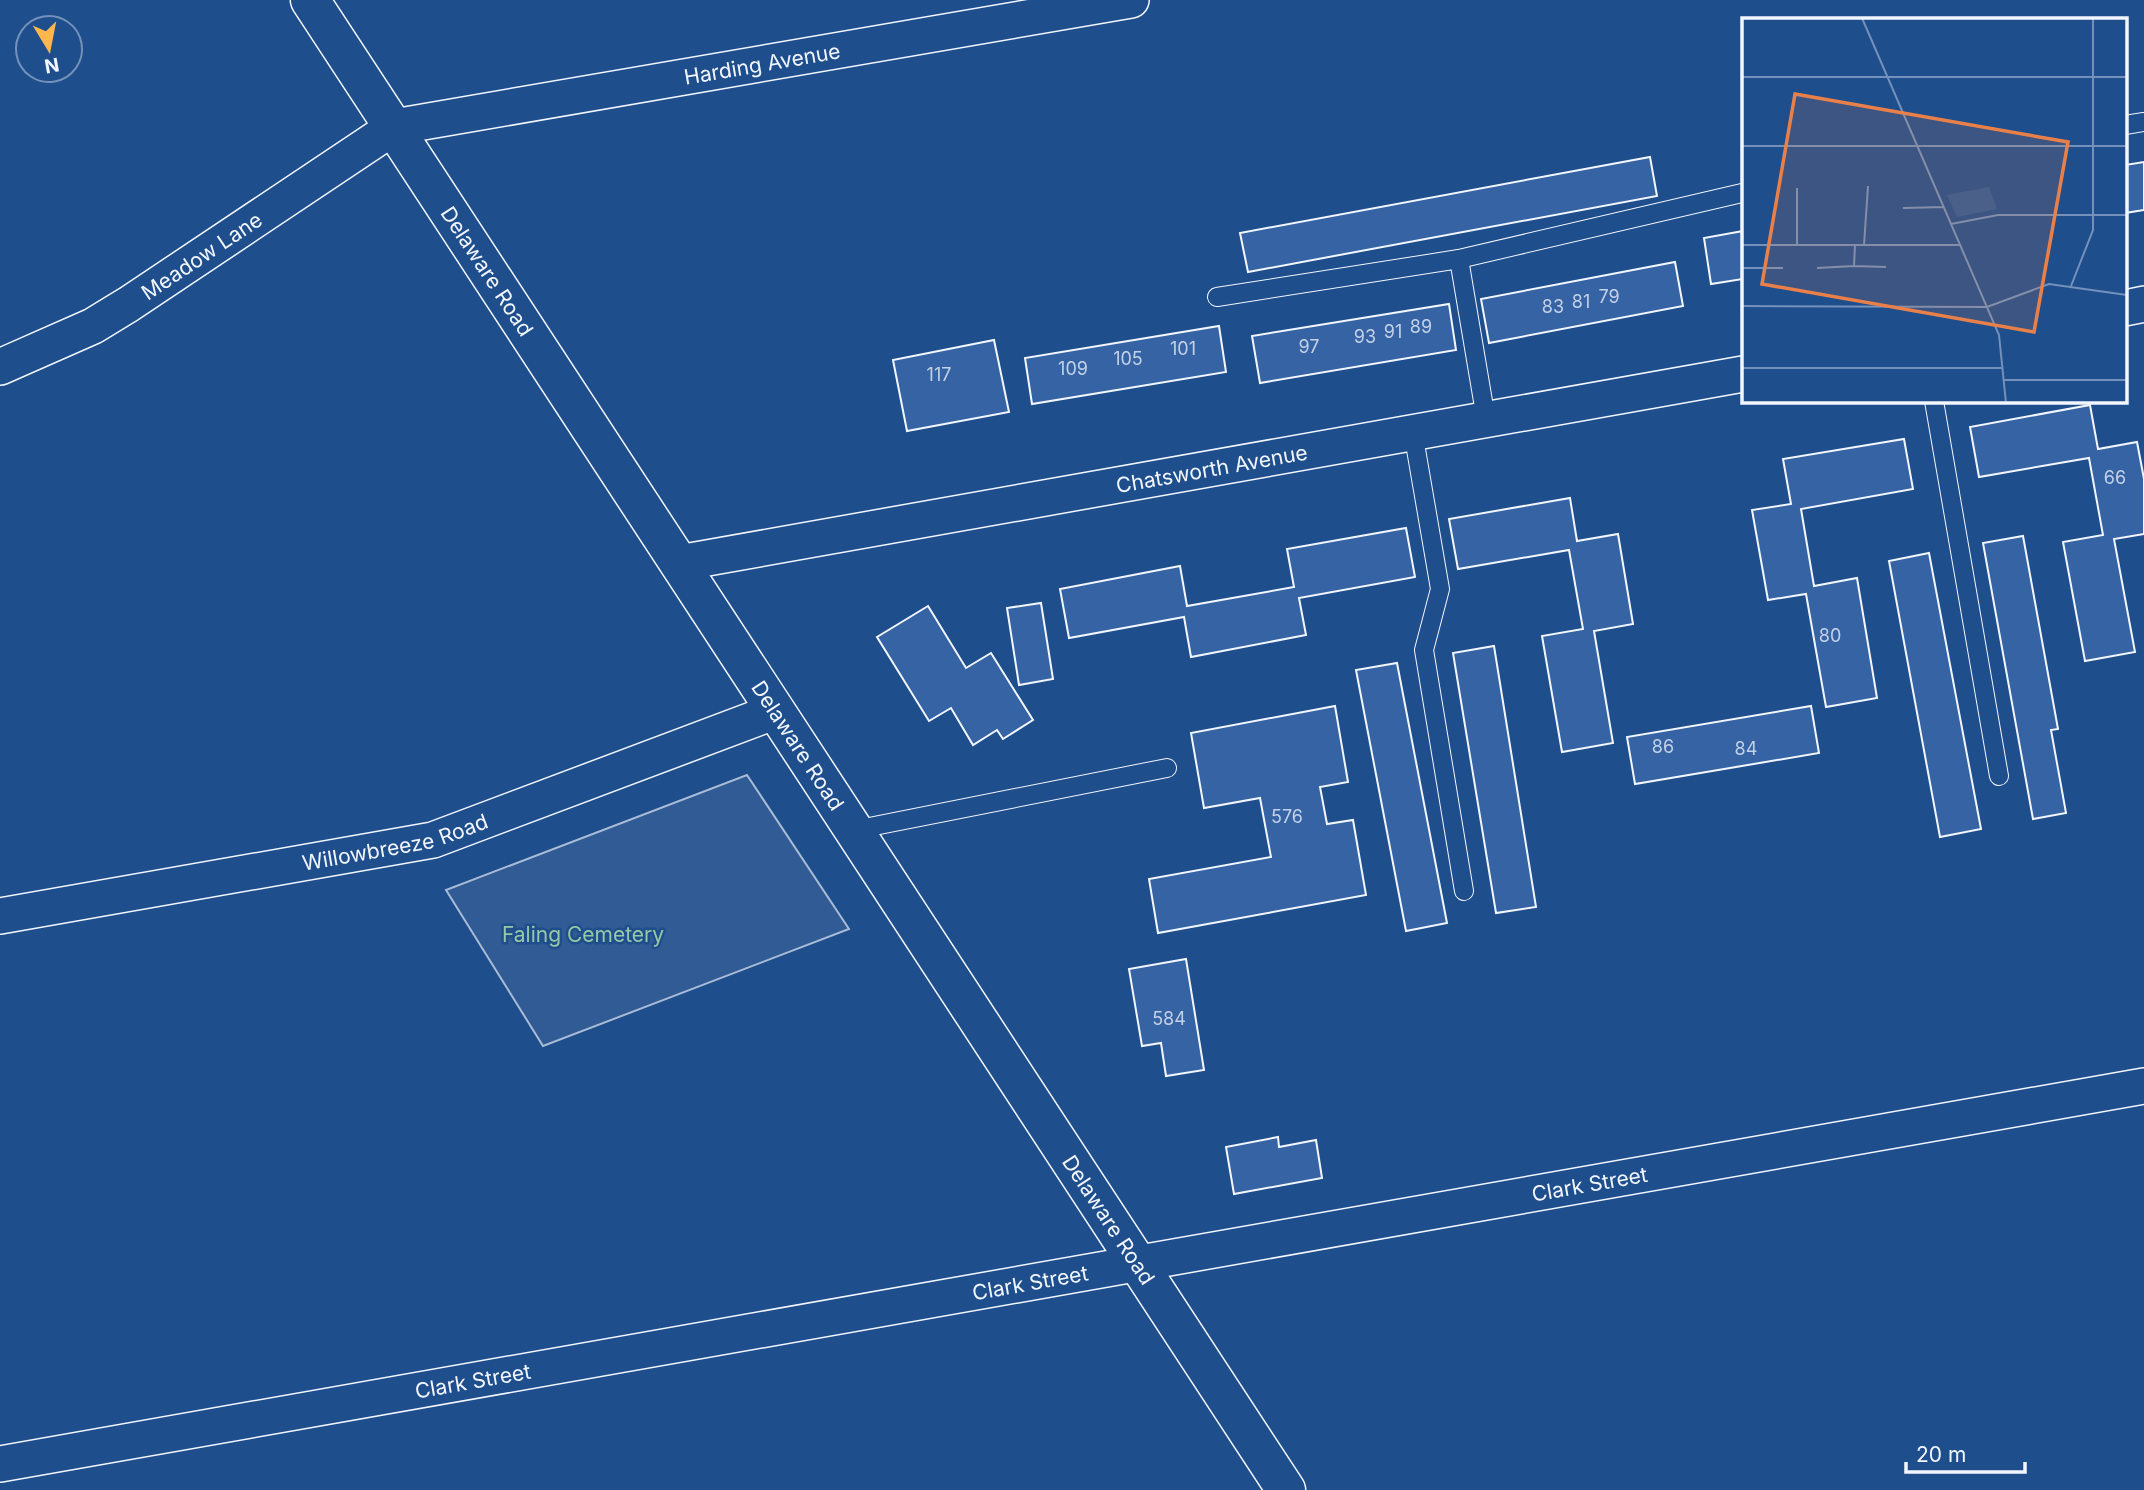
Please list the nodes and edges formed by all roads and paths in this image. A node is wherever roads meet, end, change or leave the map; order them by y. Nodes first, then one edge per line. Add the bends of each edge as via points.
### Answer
1 (310, 0) edge
2 (1131, 0) edge
3 (2144, 121) edge
4 (2126, 125) edge
5 (394, 127) junction
6 (1742, 193) edge
7 (1459, 260) junction
8 (1217, 298) dead end
9 (2144, 304) edge
10 (2126, 308) edge
11 (0, 367) edge
12 (1742, 374) edge
13 (1934, 402) edge
14 (1486, 419) junction
15 (1413, 432) junction
16 (679, 562) junction
17 (776, 711) junction
18 (1167, 768) dead end
19 (1999, 776) dead end
20 (854, 830) junction
21 (1464, 891) dead end
22 (0, 916) edge
23 (2144, 1086) edge
24 (1138, 1263) junction
25 (0, 1464) edge
26 (1286, 1490) edge

1 - 5 street, Delaware Road
2 - 5 street, Harding Avenue
3 - 4 lane
5 - 11 street, Meadow Lane via 93,326
5 - 16 street, Delaware Road
6 - 7 lane
7 - 8 lane
7 - 14 lane
9 - 10 street
12 - 14 street, Chatsworth Avenue
13 - 19 lane
14 - 15 street, Chatsworth Avenue
15 - 16 street, Chatsworth Avenue
15 - 21 lane via 1440,589 1424,650
16 - 17 street, Delaware Road
17 - 20 street, Delaware Road
17 - 22 street, Willowbreeze Road via 433,840
18 - 20 lane
20 - 24 street, Delaware Road
23 - 24 street, Clark Street
24 - 25 street, Clark Street
24 - 26 street, Delaware Road

